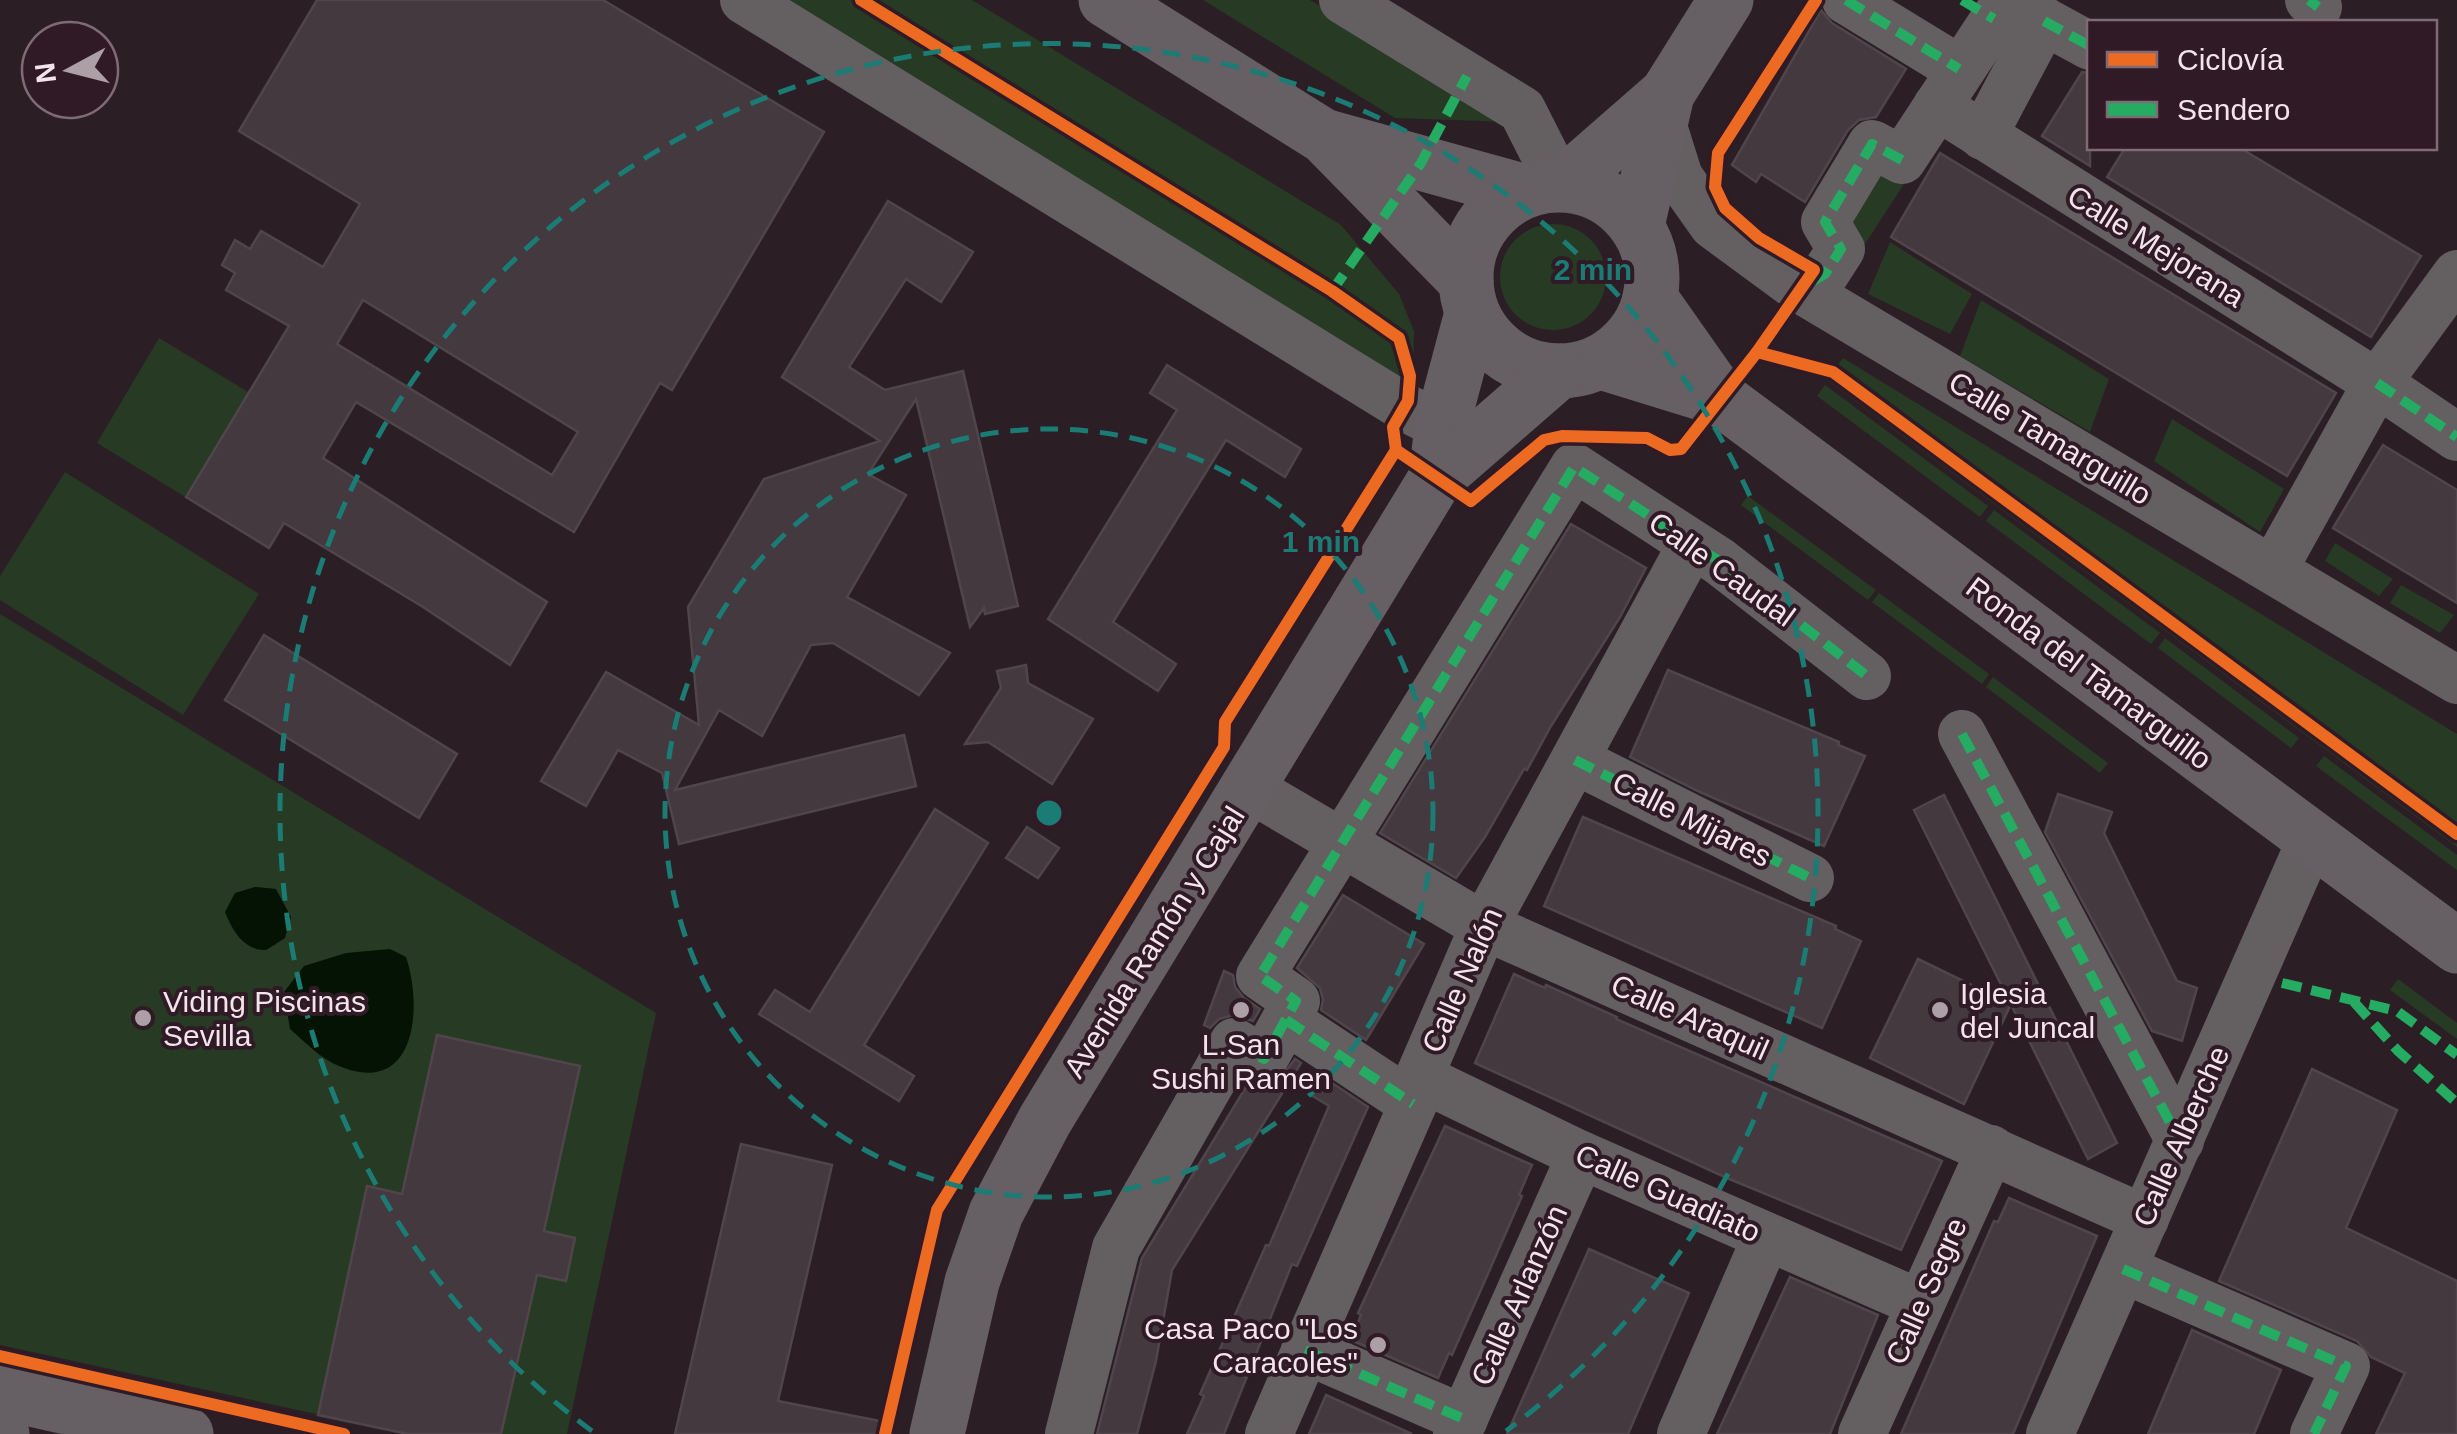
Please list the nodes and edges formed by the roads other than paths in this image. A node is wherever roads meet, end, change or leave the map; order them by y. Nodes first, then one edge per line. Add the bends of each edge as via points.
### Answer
1 (744, 0) edge
2 (1106, 0) edge
3 (1344, 0) edge
4 (1726, 0) edge
5 (1846, 0) edge
6 (2013, 7) edge
7 (2087, 44) edge
8 (1948, 88) junction
9 (1664, 107) junction
10 (1326, 136) junction
11 (1982, 136) junction
12 (1548, 186) junction
13 (1714, 225) junction
14 (1638, 227) junction
15 (2457, 274) edge
16 (1800, 289) junction
17 (1469, 297) junction
18 (1650, 298) junction
19 (1580, 366) junction
20 (2376, 383) junction
21 (1721, 399) junction
22 (2457, 438) edge
23 (1439, 452) junction
24 (1692, 544) junction
25 (2273, 570) junction
26 (1867, 676) dead end
27 (2457, 680) edge
28 (1962, 734) dead end
29 (1575, 760) junction
30 (1249, 788) junction
31 (1342, 841) junction
32 (2324, 848) junction
33 (1810, 878) dead end
34 (1484, 926) junction
35 (2457, 946) edge
36 (1286, 1020) junction
37 (1416, 1090) junction
38 (2180, 1140) junction
39 (1991, 1149) junction
40 (1580, 1155) junction
41 (2144, 1219) junction
42 (1766, 1238) junction
43 (2137, 1275) junction
44 (1920, 1303) junction
45 (1305, 1350) junction
46 (0, 1392) edge
47 (1461, 1426) edge
48 (186, 1434) edge
49 (937, 1434) edge
50 (1069, 1434) edge
51 (1269, 1434) edge
52 (1681, 1434) edge
53 (1862, 1434) edge
54 (2050, 1434) edge
55 (2084, 1434) edge
56 (2314, 1434) edge

1 - 23 street via 1392,400
2 - 10 main road
3 - 12 street via 1522,110
4 - 9 main road
5 - 8 street, Calle Mejorana
6 - 7 street
6 - 8 street
6 - 11 street
8 - 11 street, Calle Mejorana
8 - 16 street via 1902,160 1872,144 1826,222 1840,249 1825,274
9 - 12 main road
9 - 13 street, Calle Tamarguillo via 1678,177
9 - 14 main road
10 - 12 main road
10 - 17 main road
11 - 20 street, Calle Mejorana
12 - 14 main road via 1606,196
12 - 17 main road via 1492,212 1471,244
13 - 14 street
13 - 16 street, Calle Tamarguillo
14 - 18 main road via 1650,261
15 - 20 street
16 - 25 street, Calle Tamarguillo
17 - 19 main road via 1493,343 1523,364
17 - 23 main road
18 - 19 main road via 1623,346
18 - 21 main road, Ronda del Tamarguillo
19 - 21 main road, Ronda del Tamarguillo
19 - 23 main road
20 - 22 street, Calle Mejorana
20 - 25 street
21 - 32 main road, Ronda del Tamarguillo
23 - 30 main road, Avenida Ramón y Cajal
24 - 26 street, Calle Caudal
24 - 29 street, Calle Nalón
24 - 31 street, Calle Caudal via 1574,467
25 - 27 street, Calle Tamarguillo
28 - 38 street
29 - 33 street, Calle Mijares
29 - 34 street, Calle Nalón
30 - 31 street, Calle Araquil
30 - 49 main road, Avenida Ramón y Cajal via 1045,1120 996,1213 972,1282
31 - 34 street, Calle Araquil
31 - 36 street via 1260,976 1296,1001
32 - 35 main road, Ronda del Tamarguillo
32 - 38 street, Calle Alberche
32 - 43 street, Calle Alberche
34 - 37 street, Calle Nalón
34 - 39 street, Calle Araquil
36 - 37 street, Calle Guadiato
36 - 50 street via 1264,1059 1234,1042 1116,1248
37 - 40 street, Calle Guadiato
37 - 45 street, Calle Nalón
38 - 41 street, Calle Alberche
39 - 41 street, Calle Araquil
39 - 44 street, Calle Segre
40 - 42 street, Calle Guadiato
40 - 47 street, Calle Arlanzón
41 - 43 street, Calle Alberche
42 - 44 street, Calle Guadiato
42 - 52 street
43 - 54 street, Calle Alberche
43 - 55 street, Calle Alberche
43 - 56 street via 2346,1366
44 - 53 street, Calle Segre
45 - 47 street
45 - 51 street, Calle Nalón
46 - 48 main road

